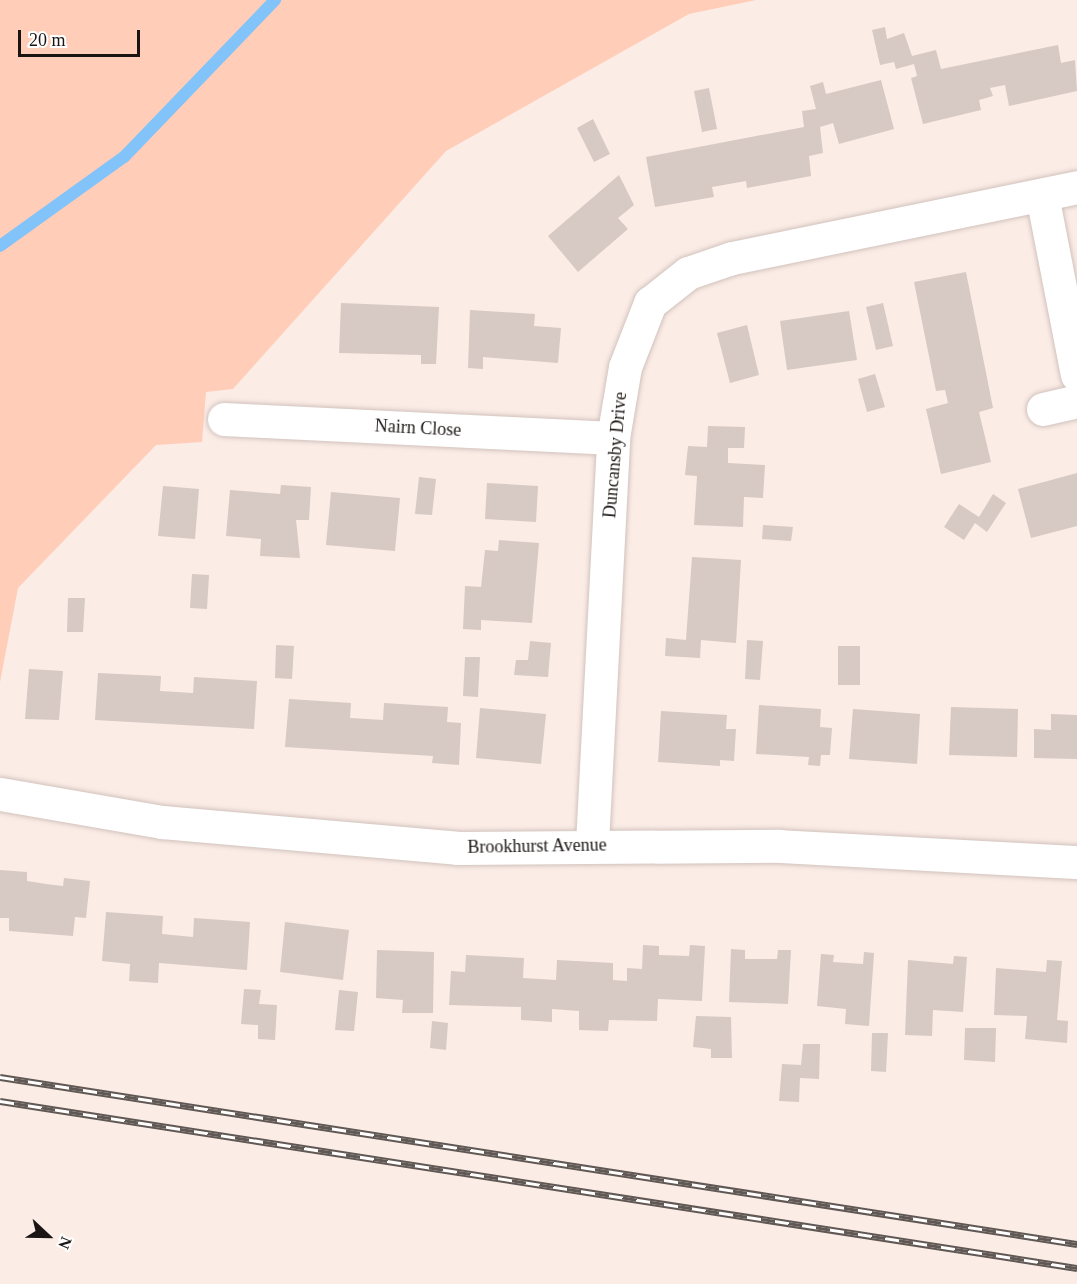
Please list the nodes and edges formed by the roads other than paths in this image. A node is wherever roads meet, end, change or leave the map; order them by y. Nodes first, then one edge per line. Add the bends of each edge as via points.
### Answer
1 (1077, 187) edge
2 (1042, 195) junction
3 (1077, 375) edge
4 (1077, 401) edge
5 (1043, 409) dead end
6 (224, 419) dead end
7 (613, 438) junction
8 (0, 794) edge
9 (592, 844) junction
10 (1077, 862) edge

1 - 2 street, Duncansby Drive
2 - 3 street
2 - 7 street, Duncansby Drive via 732,258 688,273 650,303 636,333
4 - 5 street
6 - 7 street, Nairn Close
7 - 9 street, Duncansby Drive
8 - 9 street, Brookhurst Avenue via 162,822 330,840 458,848
9 - 10 street, Brookhurst Avenue via 779,846

